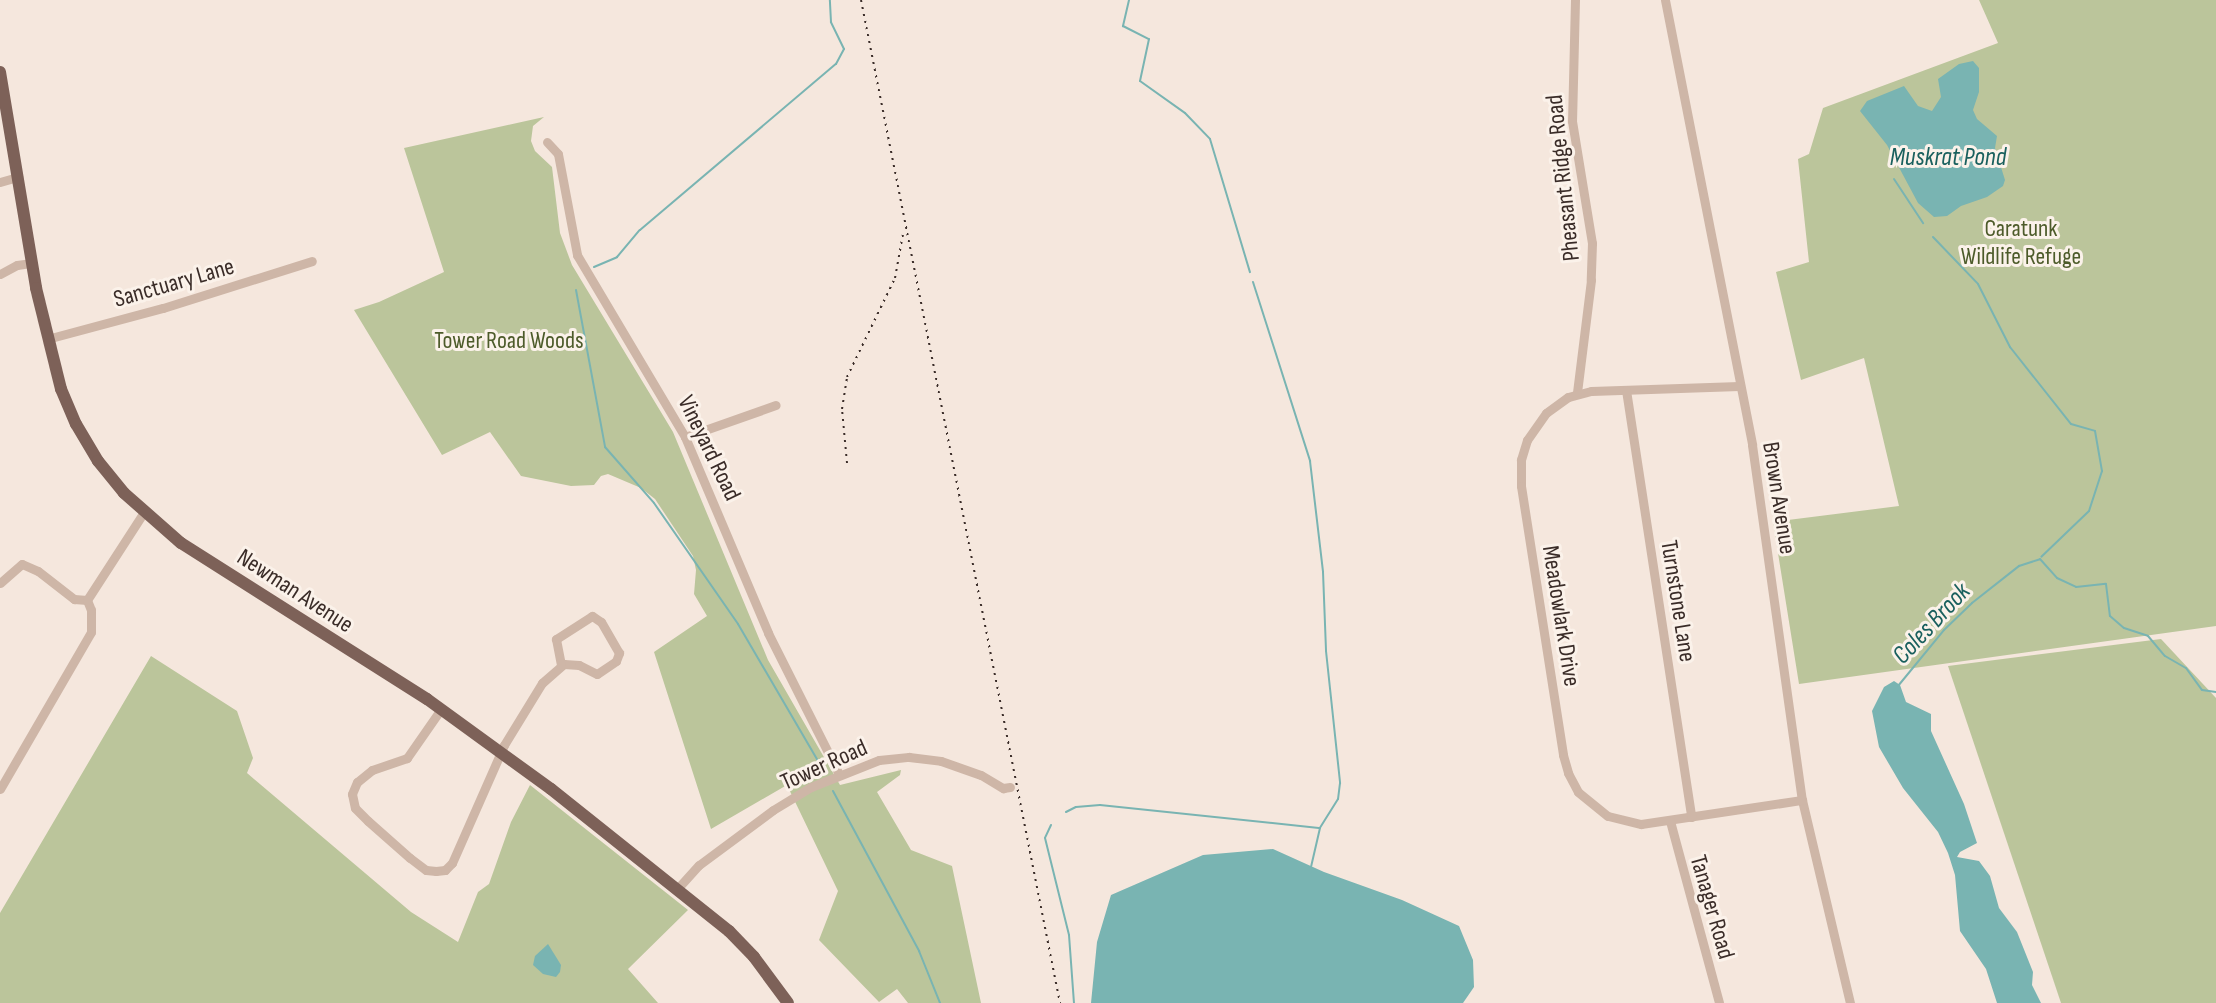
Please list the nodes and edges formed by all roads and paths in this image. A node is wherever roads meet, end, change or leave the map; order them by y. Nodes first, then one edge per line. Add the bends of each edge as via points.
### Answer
1 (1575, 0) edge
2 (1665, 0) edge
3 (0, 72) edge
4 (547, 142) dead end
5 (18, 177) junction
6 (0, 182) edge
7 (312, 261) dead end
8 (33, 263) junction
9 (0, 274) edge
10 (47, 339) junction
11 (1739, 386) junction
12 (1626, 390) junction
13 (1577, 393) junction
14 (776, 405) dead end
15 (685, 438) junction
16 (144, 512) junction
17 (0, 583) edge
18 (87, 600) junction
19 (561, 665) junction
20 (442, 709) junction
21 (502, 752) junction
22 (839, 774) junction
23 (1010, 787) dead end
24 (0, 789) edge
25 (1802, 800) junction
26 (1691, 817) junction
27 (1670, 821) junction
28 (678, 888) junction
29 (788, 1003) edge
30 (1719, 1003) edge
31 (1850, 1003) edge

1 - 13 street, Pheasant Ridge Road via 1572,121 1592,243
2 - 11 street, Brown Avenue
3 - 5 main road, Newman Avenue
4 - 15 street, Vineyard Road via 558,154 577,255
5 - 6 street
5 - 8 main road, Newman Avenue
7 - 10 street, Sanctuary Lane
8 - 9 street
8 - 10 main road, Newman Avenue
10 - 16 main road, Newman Avenue via 76,424 98,461
11 - 12 street
11 - 25 street, Brown Avenue via 1768,548
12 - 13 street
12 - 26 street, Turnstone Lane
13 - 27 street, Meadowlark Drive via 1539,421 1523,450 1520,471 1565,766 1578,792 1600,811 1633,824
14 - 15 street
15 - 22 street, Vineyard Road via 768,633
16 - 18 street
16 - 20 main road, Newman Avenue via 181,542
17 - 18 street via 22,564 74,599
18 - 24 street via 91,632
19 - 19 street via 579,665 597,674 616,661 619,653 601,622 592,616 556,639
19 - 21 street via 542,683
20 - 21 main road, Newman Avenue
20 - 21 street via 407,758 372,770 357,782 352,794 355,808 426,870 445,870 452,863
21 - 28 main road, Newman Avenue
22 - 23 street, Tower Road via 878,760 909,757 960,766 1003,788
22 - 28 street, Tower Road via 802,792 733,838
25 - 26 street, Meadowlark Drive
25 - 31 street, Brown Avenue
26 - 27 street, Meadowlark Drive
27 - 30 street, Tanager Road
28 - 29 main road, Newman Avenue via 754,957

